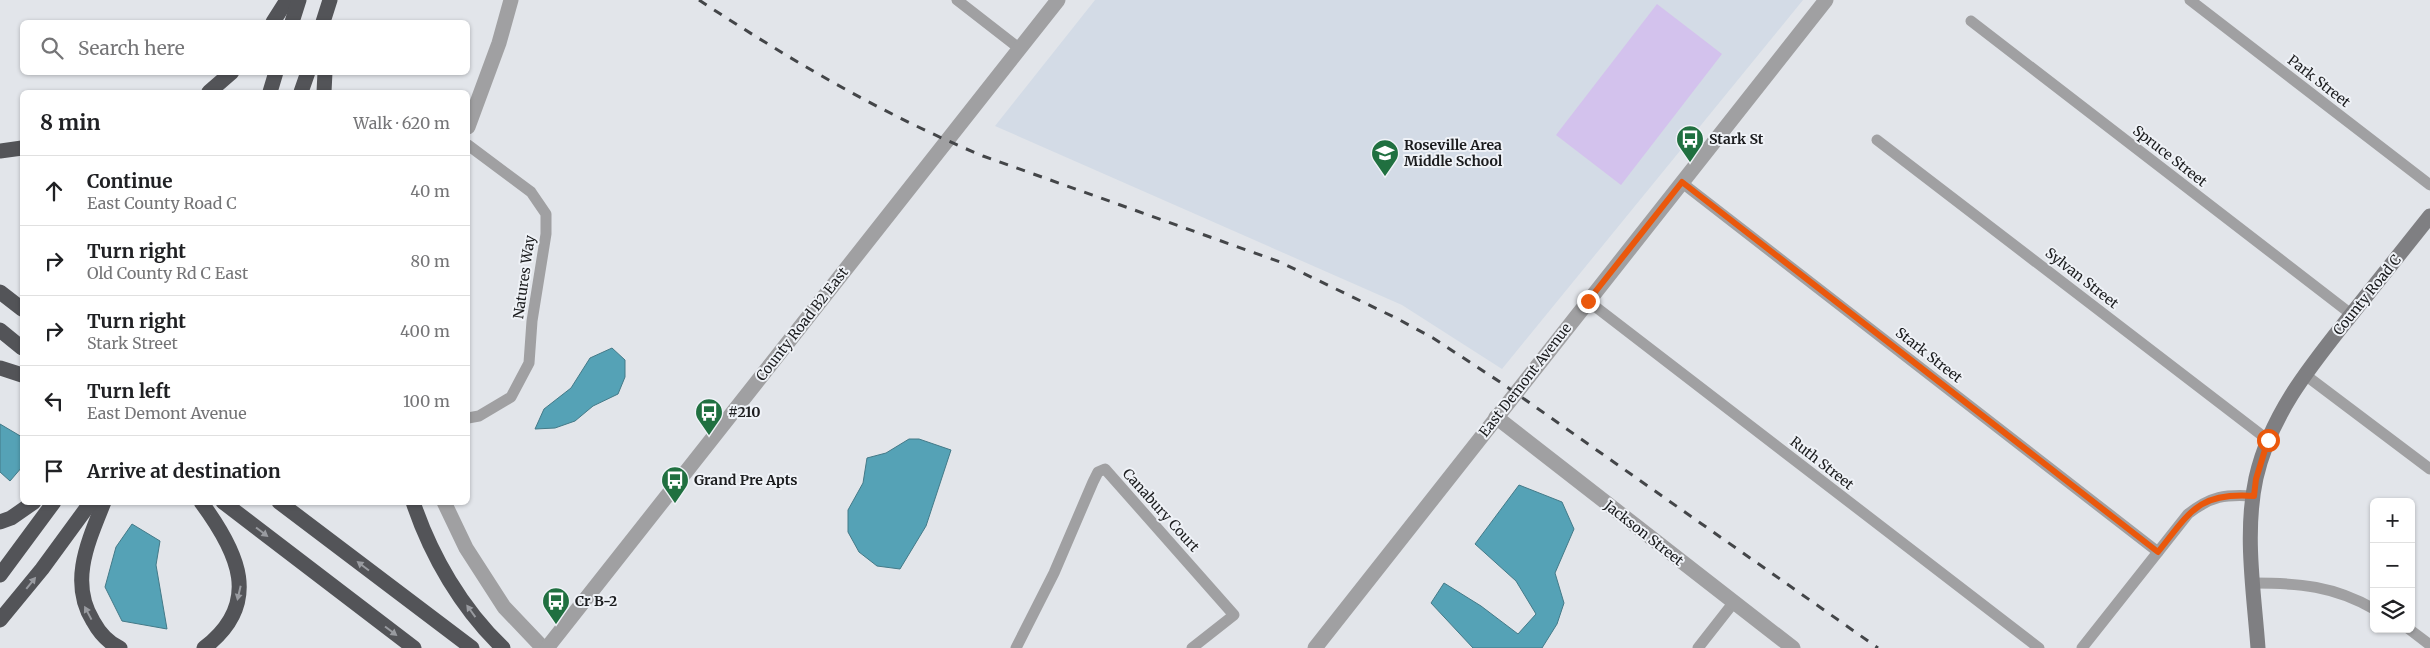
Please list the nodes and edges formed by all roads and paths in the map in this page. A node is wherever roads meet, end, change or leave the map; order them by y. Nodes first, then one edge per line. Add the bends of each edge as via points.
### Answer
1 (287, 0) edge
2 (299, 0) edge
3 (330, 0) edge
4 (338, 0) edge
5 (511, 0) edge
6 (957, 0) edge
7 (1058, 0) edge
8 (1826, 0) edge
9 (2190, 0) edge
10 (274, 20) edge
11 (293, 20) edge
12 (324, 20) edge
13 (333, 20) edge
14 (1971, 21) dead end
15 (1020, 49) junction
16 (229, 75) edge
17 (275, 75) edge
18 (307, 75) edge
19 (326, 75) edge
20 (211, 90) edge
21 (271, 90) edge
22 (302, 90) edge
23 (324, 90) edge
24 (470, 122) edge
25 (1877, 140) dead end
26 (470, 146) edge
27 (20, 148) edge
28 (0, 151) edge
29 (1682, 182) junction
30 (2430, 185) edge
31 (2430, 216) edge
32 (0, 292) edge
33 (1588, 301) junction
34 (20, 307) edge
35 (2351, 314) junction
36 (0, 330) edge
37 (20, 346) edge
38 (0, 368) edge
39 (20, 374) edge
40 (2304, 374) junction
41 (1496, 417) junction
42 (470, 418) edge
43 (2268, 440) junction
44 (2430, 469) edge
45 (2254, 496) junction
46 (30, 505) edge
47 (52, 505) edge
48 (89, 505) edge
49 (103, 505) edge
50 (203, 505) edge
51 (227, 505) edge
52 (283, 505) edge
53 (414, 505) edge
54 (445, 505) edge
55 (0, 522) edge
56 (2158, 552) junction
57 (0, 575) edge
58 (2254, 583) junction
59 (1734, 602) junction
60 (2370, 607) edge
61 (0, 620) edge
62 (2414, 633) edge
63 (2430, 645) edge
64 (120, 648) edge
65 (204, 648) edge
66 (414, 648) edge
67 (472, 648) edge
68 (503, 648) edge
69 (543, 648) edge
70 (548, 648) edge
71 (1016, 648) edge
72 (1192, 648) edge
73 (1315, 648) edge
74 (1698, 648) edge
75 (1793, 648) edge
76 (2039, 648) edge
77 (2082, 648) edge
78 (2258, 648) edge

1 - 10 highway
2 - 11 highway
3 - 12 highway
4 - 13 highway
5 - 24 street
6 - 15 street
7 - 15 street, County Road B2 East
8 - 29 street, East Demont Avenue
9 - 30 street, Park Street
14 - 35 street, Spruce Street
15 - 70 street, County Road B2 East
16 - 20 highway
17 - 21 highway
18 - 22 highway
19 - 23 highway
25 - 43 street, Sylvan Street
26 - 42 street, Natures Way via 531,192 546,214 546,234 532,321 530,363 512,397 479,416
27 - 28 highway
29 - 33 street, East Demont Avenue
29 - 56 street, Stark Street
31 - 35 main road, County Road C
32 - 34 highway
33 - 41 street, East Demont Avenue
33 - 76 street, Ruth Street
35 - 40 main road, County Road C
36 - 37 highway
38 - 39 highway
40 - 43 main road, County Road C via 2281,410
40 - 44 street
41 - 59 street, Jackson Street
41 - 73 street, East Demont Avenue
43 - 45 main road, County Road C
45 - 56 street via 2222,496 2204,502 2188,514
45 - 58 main road, County Road C via 2251,547
46 - 55 highway
47 - 57 highway
61 -> 48 highway
64 -> 49 highway via 97,629 84,607 81,581 86,552
50 -> 65 highway via 232,551 241,586 229,621 219,636
51 -> 66 highway
67 -> 52 highway
68 -> 53 highway via 456,592 428,540
54 - 69 street via 466,548 504,606
56 - 77 street
58 - 60 street via 2304,584 2334,590
58 - 78 main road, County Road C
59 - 74 street
59 - 75 street, Jackson Street
62 - 63 street
71 - 72 street, Canabury Court via 1054,573 1093,482 1098,472 1105,468 1234,615

